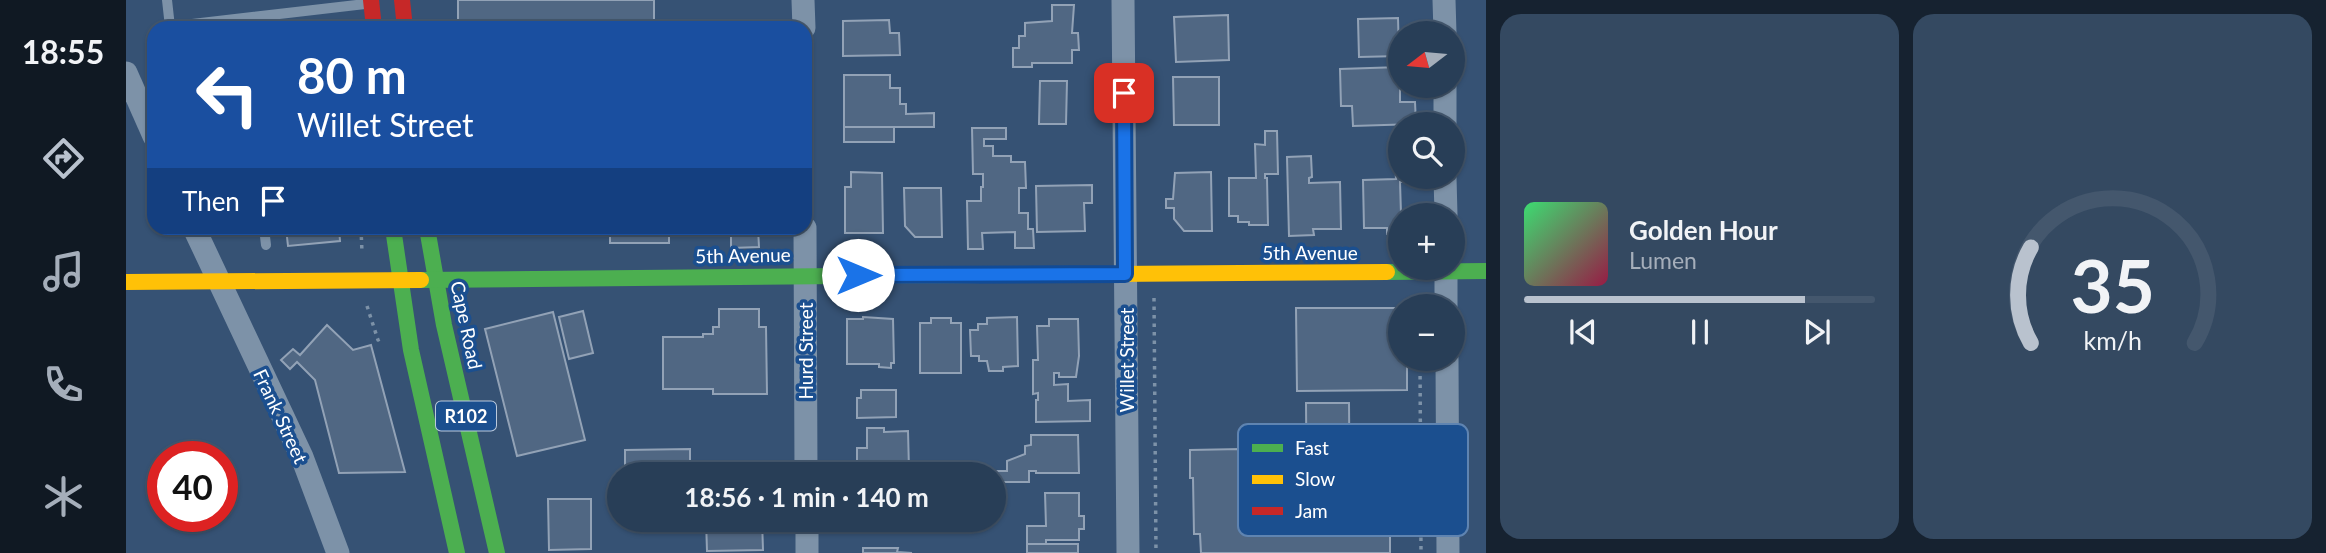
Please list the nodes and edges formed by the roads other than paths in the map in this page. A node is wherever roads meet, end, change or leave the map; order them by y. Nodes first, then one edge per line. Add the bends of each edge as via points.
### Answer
1 (167, 0) edge
2 (402, 0) edge
3 (803, 0) edge
4 (1123, 0) edge
5 (1444, 0) edge
6 (372, 2) edge
7 (302, 6) edge
8 (169, 21) edge
9 (208, 21) edge
10 (373, 21) edge
11 (404, 21) edge
12 (804, 21) edge
13 (1444, 21) edge
14 (126, 73) edge
15 (147, 120) edge
16 (197, 235) edge
17 (265, 235) edge
18 (394, 235) edge
19 (428, 235) edge
20 (805, 235) edge
21 (266, 245) dead end
22 (1465, 270) edge
23 (1388, 271) edge
24 (1486, 271) edge
25 (1125, 274) junction
26 (805, 275) junction
27 (397, 279) junction
28 (436, 279) junction
29 (126, 282) edge
30 (218, 282) junction
31 (1447, 371) edge
32 (1447, 424) edge
33 (806, 462) edge
34 (807, 532) edge
35 (338, 553) edge
36 (457, 553) edge
37 (497, 553) edge
38 (807, 553) edge
39 (1128, 553) edge

1 - 8 lane
2 - 11 street
3 - 12 street
4 - 25 street, Willet Street
5 - 13 street
6 - 7 lane
6 - 10 street
7 - 9 lane
14 - 15 street
16 - 30 street, Frank Street
17 - 21 lane
18 - 27 street, R102
19 - 28 street, Cape Road / R102
20 - 26 street, Hurd Street
22 - 24 street, 5th Avenue
23 - 25 street, 5th Avenue
25 - 26 street, 5th Avenue
25 - 39 street, Willet Street
26 - 28 street, 5th Avenue
26 - 33 street, Hurd Street
27 - 28 street, 5th Avenue
27 - 30 street, 5th Avenue
27 - 36 street, R102
28 - 37 street, Cape Road / R102
29 - 30 street, 5th Avenue
30 - 35 street, Frank Street via 302,457
31 - 32 street
34 - 38 street

